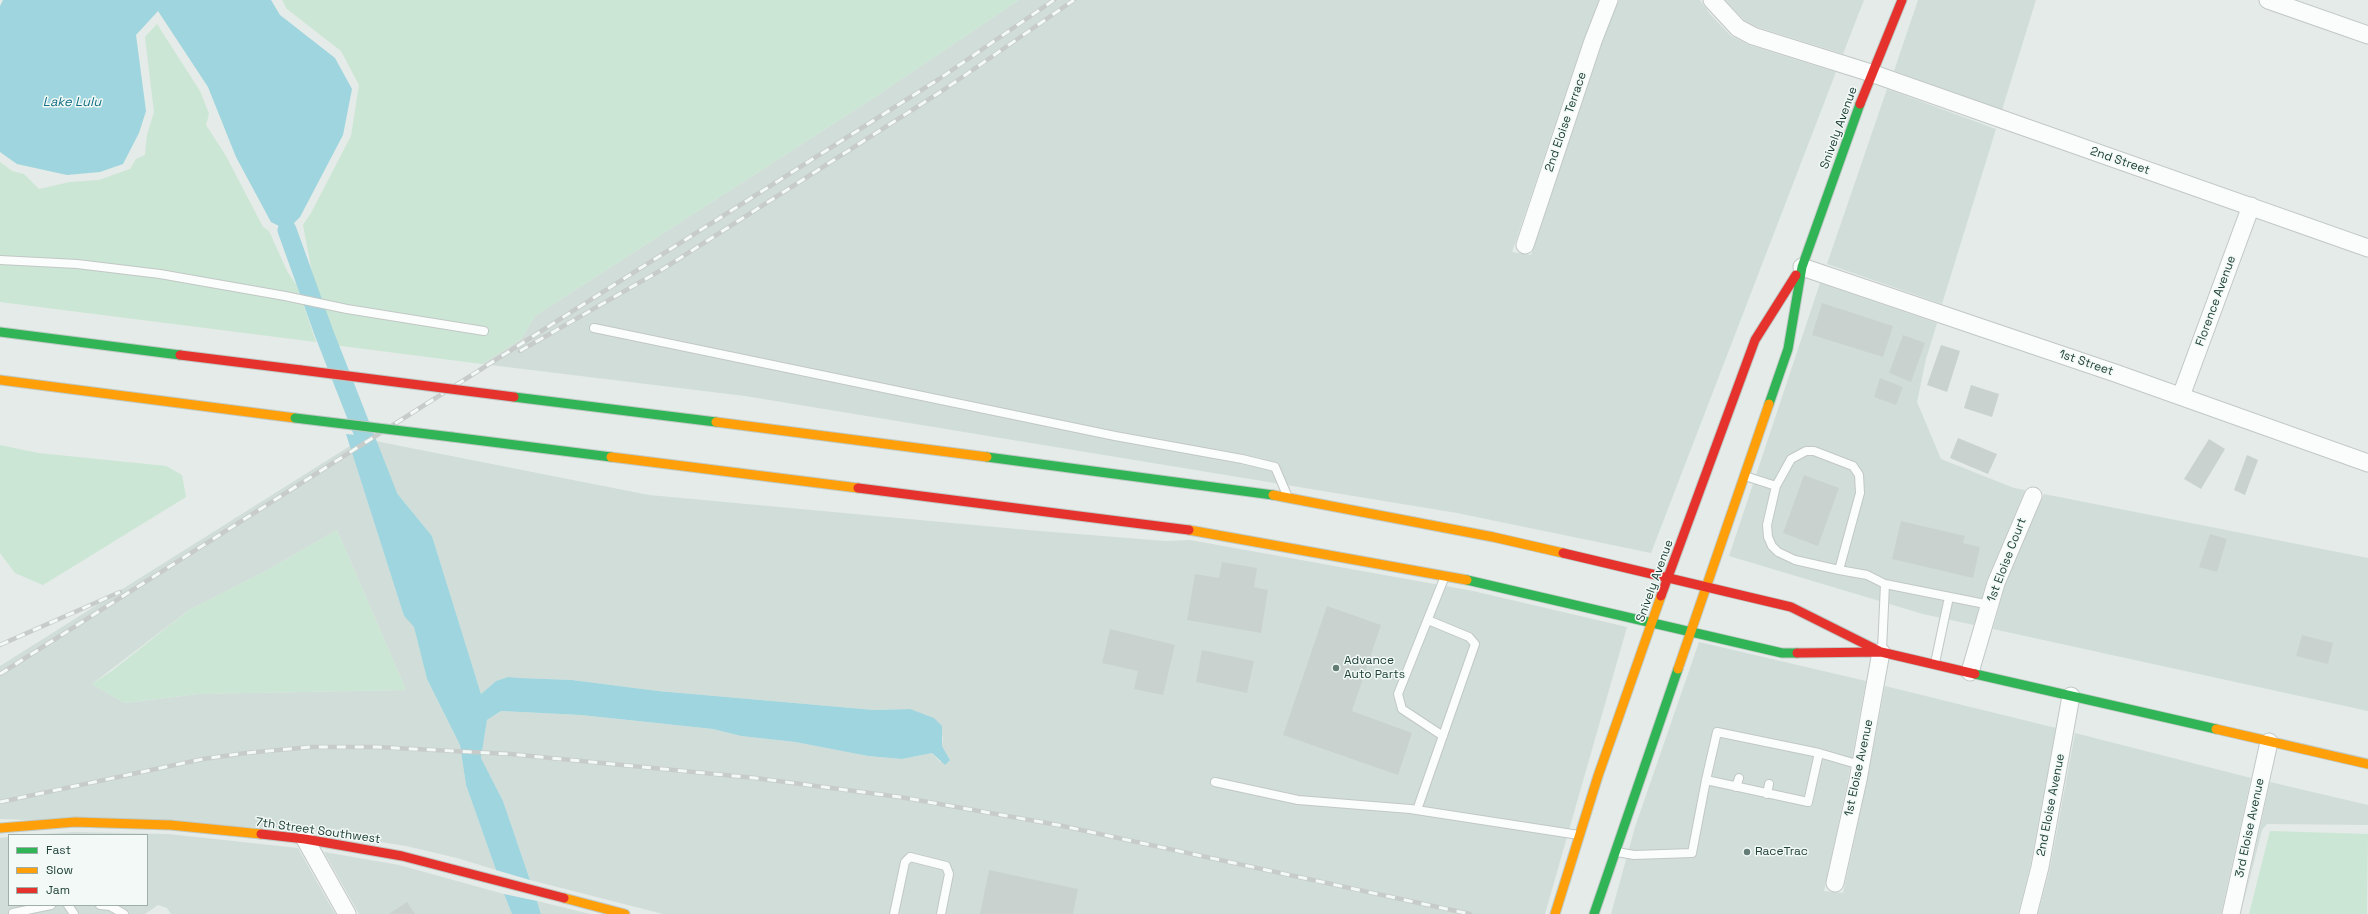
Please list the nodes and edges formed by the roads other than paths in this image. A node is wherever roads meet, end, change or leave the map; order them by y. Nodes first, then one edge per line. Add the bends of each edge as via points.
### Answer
1 (1609, 0) edge
2 (1712, 0) edge
3 (1902, 0) edge
4 (2268, 0) edge
5 (2368, 35) edge
6 (1871, 73) junction
7 (2251, 206) junction
8 (1525, 244) dead end
9 (2368, 248) edge
10 (0, 260) edge
11 (1802, 266) junction
12 (594, 328) dead end
13 (484, 331) dead end
14 (0, 332) edge
15 (0, 380) edge
16 (2181, 396) junction
17 (2368, 463) edge
18 (1745, 476) junction
19 (1776, 486) junction
20 (2033, 496) dead end
21 (1288, 498) junction
22 (1839, 570) junction
23 (1445, 576) junction
24 (1669, 576) junction
25 (1885, 584) junction
26 (1709, 586) junction
27 (1949, 597) junction
28 (1990, 605) junction
29 (1428, 620) junction
30 (1652, 622) junction
31 (1693, 631) junction
32 (1881, 652) junction
33 (1935, 664) junction
34 (1970, 672) junction
35 (2071, 696) junction
36 (1443, 736) junction
37 (2269, 742) junction
38 (1819, 753) junction
39 (2368, 764) edge
40 (1860, 765) junction
41 (1739, 778) dead end
42 (1706, 780) junction
43 (1215, 782) dead end
44 (1769, 784) dead end
45 (1736, 787) junction
46 (1767, 794) junction
47 (1417, 810) junction
48 (0, 828) edge
49 (1580, 835) junction
50 (305, 839) junction
51 (1616, 852) junction
52 (1835, 883) dead end
53 (47, 906) edge
54 (110, 906) edge
55 (12, 914) edge
56 (124, 914) edge
57 (347, 914) edge
58 (625, 914) edge
59 (894, 914) edge
60 (941, 914) edge
61 (1555, 914) edge
62 (1594, 914) edge
63 (2028, 914) edge
64 (2231, 914) edge

1 - 8 street, 2nd Eloise Terrace
2 - 6 street, 2nd Street via 1738,28 1753,36
3 - 6 main road, Snively Avenue
4 - 5 street
6 - 7 street, 2nd Street
6 - 11 main road, Snively Avenue
7 - 9 street, 2nd Street
7 - 16 street, Florence Avenue
10 - 13 lane via 77,264 160,274 347,309
11 - 16 street, 1st Street
11 - 18 main road, Snively Avenue via 1788,349
11 - 24 main road, Snively Avenue via 1755,340
12 - 21 lane via 1275,467
14 - 21 main road, bridge via 1150,476
15 - 23 main road, bridge via 1158,525
16 - 17 street, 1st Street
18 - 19 lane
18 - 26 main road, Snively Avenue
19 - 22 lane via 1767,525 1772,546 1794,560
19 - 22 lane via 1791,459 1806,451 1814,451 1853,466 1859,475 1860,493
20 - 28 street, 1st Eloise Court via 1996,583
21 - 24 main road via 1493,537
22 - 25 lane via 1867,575
23 - 29 lane
23 - 30 main road
24 - 26 main road
24 - 30 main road, Snively Avenue
25 - 27 lane
25 - 32 lane
26 - 31 main road, Snively Avenue
26 - 32 main road via 1791,607
27 - 28 lane
27 - 33 lane
28 - 34 street, 1st Eloise Court
29 - 36 lane via 1398,694 1402,709
29 - 36 lane via 1469,637 1475,644
30 - 31 main road
30 - 49 main road, Snively Avenue
31 - 32 main road via 1782,654
31 - 51 main road, Snively Avenue
32 - 33 main road
32 - 40 street, 1st Eloise Avenue
33 - 34 main road
34 - 35 main road
35 - 37 main road
35 - 63 street, 2nd Eloise Avenue via 2040,867
36 - 47 lane
37 - 39 main road
37 - 64 street, 3rd Eloise Avenue
38 - 40 lane
38 - 42 lane via 1777,749 1717,732
38 - 46 lane via 1808,802
40 - 52 street, 1st Eloise Avenue
41 - 45 lane
42 - 45 lane
42 - 51 lane via 1692,853 1634,855
43 - 47 lane via 1298,800
44 - 46 lane
45 - 46 lane
47 - 49 lane
48 - 50 main road, 7th Street Southwest via 170,825
49 - 61 main road, Snively Avenue
50 - 57 street
50 - 58 main road, 7th Street Southwest via 402,856 462,870
51 - 62 main road, Snively Avenue
53 - 55 lane
54 - 56 lane
59 - 60 lane via 905,862 910,857 946,866 949,874

